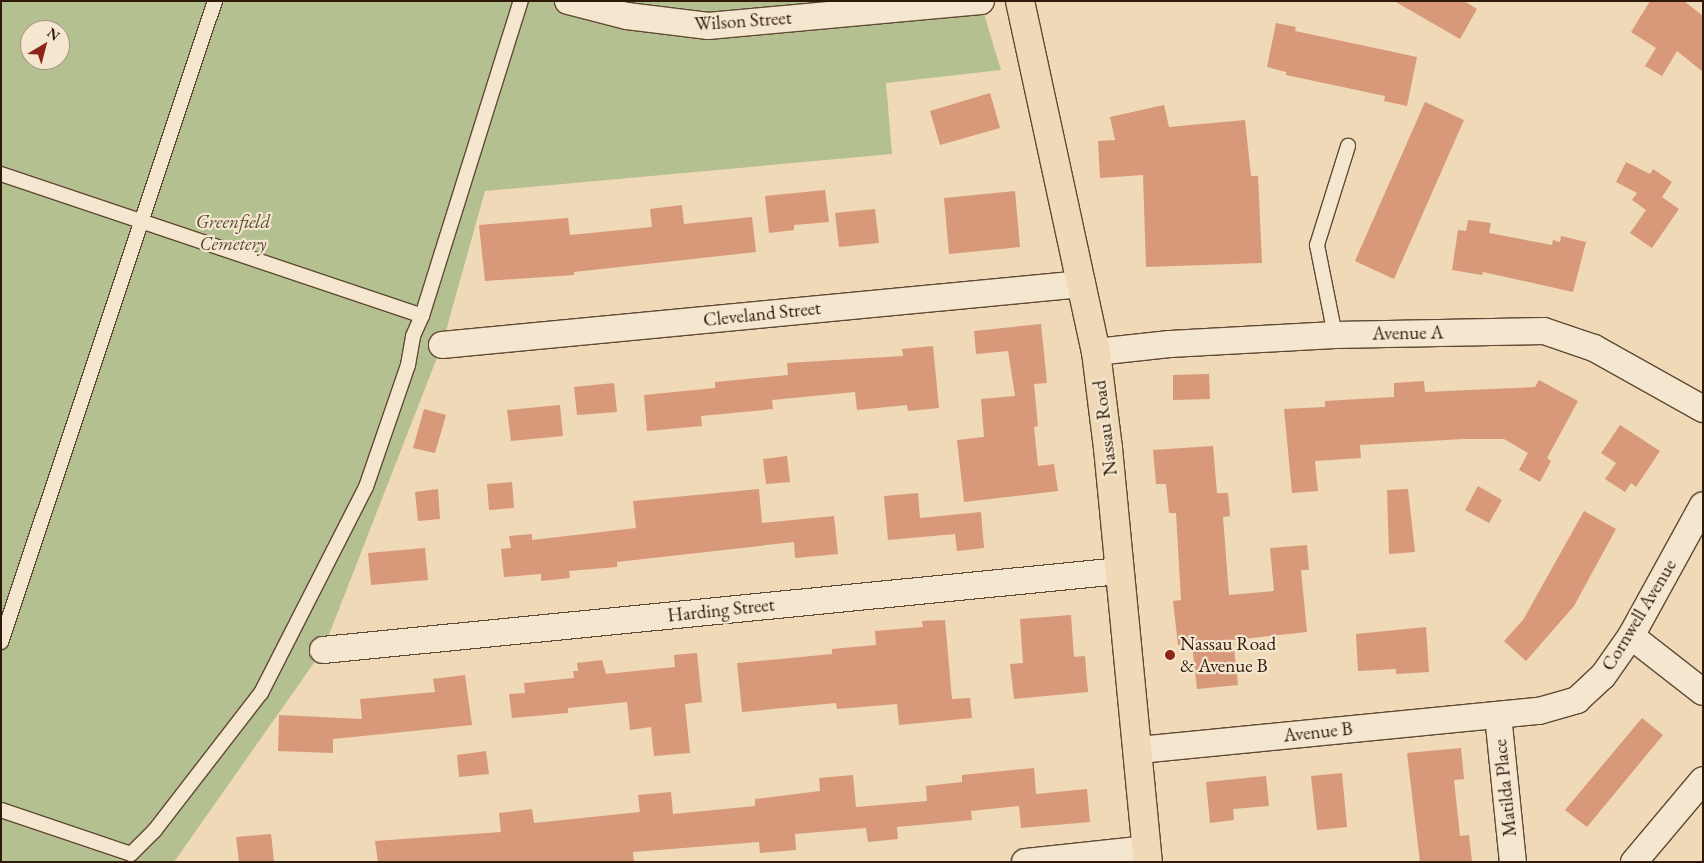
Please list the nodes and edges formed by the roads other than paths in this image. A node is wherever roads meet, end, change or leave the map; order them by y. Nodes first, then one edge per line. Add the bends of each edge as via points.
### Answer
1 (215, 1) edge
2 (521, 1) edge
3 (568, 1) edge
4 (981, 1) edge
5 (1020, 1) edge
6 (1348, 146) dead end
7 (1, 174) edge
8 (141, 221) junction
9 (1082, 284) junction
10 (422, 316) junction
11 (1335, 334) junction
12 (442, 345) dead end
13 (1096, 352) junction
14 (1703, 409) edge
15 (1703, 505) edge
16 (1120, 570) junction
17 (1631, 636) junction
18 (1, 642) edge
19 (323, 650) dead end
20 (1703, 692) edge
21 (1498, 715) junction
22 (1138, 750) junction
23 (1703, 780) edge
24 (1, 810) edge
25 (1147, 855) edge
26 (128, 858) edge
27 (1025, 862) edge
28 (1513, 862) edge
29 (1634, 862) edge

1 - 8 lane
2 - 10 lane
3 - 4 street, Wilson Street via 626,16 708,26
5 - 9 main road, Nassau Road
6 - 11 lane via 1316,245
7 - 8 lane
8 - 10 lane
8 - 18 lane
9 - 12 street, Cleveland Street
9 - 13 main road, Nassau Road
10 - 26 lane via 412,336 408,364 366,487 278,665 262,693
11 - 13 street, Avenue A
11 - 14 street, Avenue A via 1544,331 1594,348
13 - 16 main road, Nassau Road
15 - 17 street, Cornwell Avenue
16 - 19 street, Harding Street
16 - 22 main road, Nassau Road
17 - 20 street
17 - 21 street, Cornwell Avenue via 1603,676 1577,700 1539,711
21 - 22 street, Avenue B
21 - 28 street, Matilda Place
22 - 25 main road, Nassau Road
23 - 29 street
24 - 26 lane
25 - 27 street

